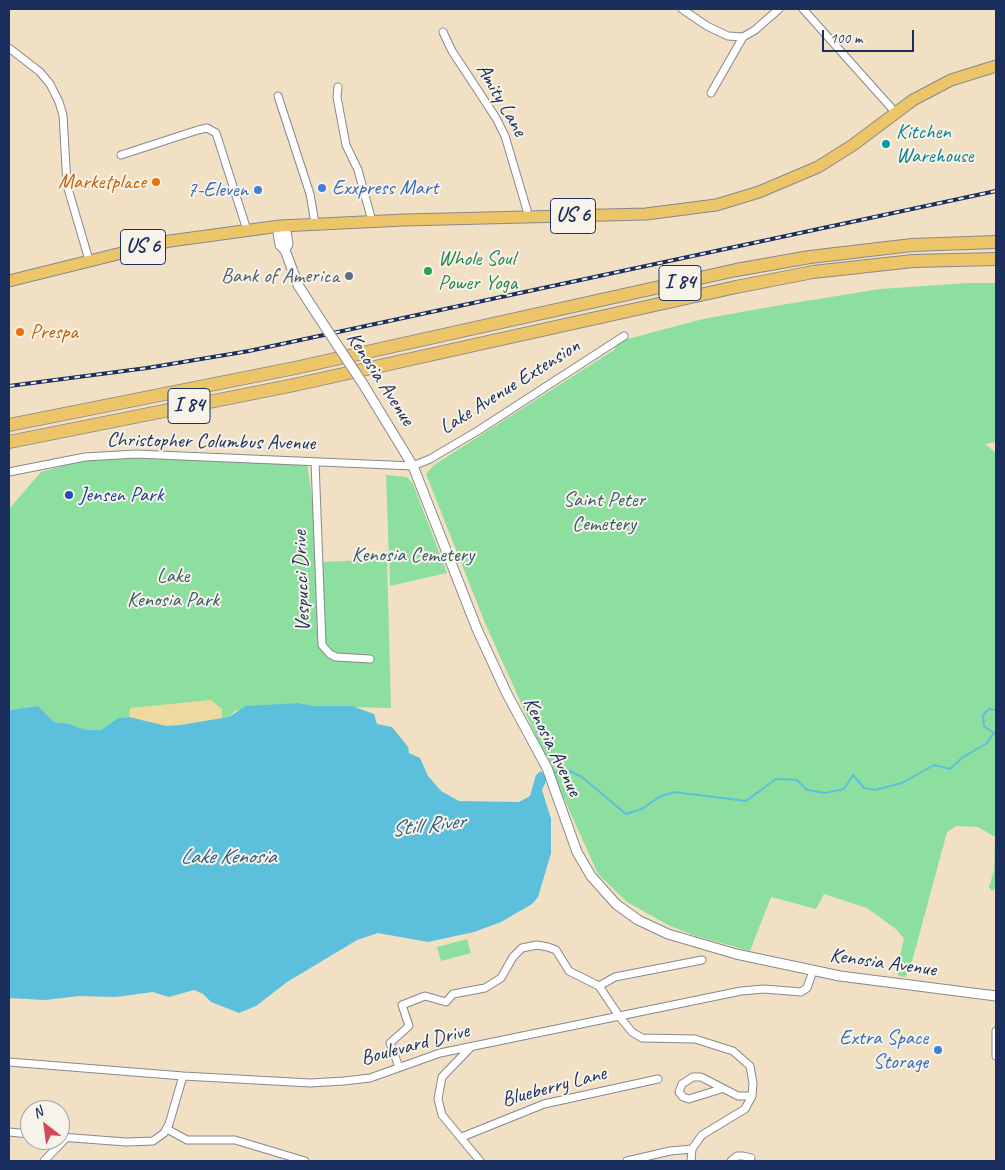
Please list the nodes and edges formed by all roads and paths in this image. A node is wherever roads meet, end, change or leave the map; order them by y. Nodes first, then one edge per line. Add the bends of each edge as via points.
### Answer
1 (682, 9) edge
2 (779, 9) edge
3 (803, 9) edge
4 (443, 32) dead end
5 (743, 37) junction
6 (9, 48) edge
7 (996, 66) edge
8 (338, 88) dead end
9 (711, 93) dead end
10 (278, 96) dead end
11 (896, 112) junction
12 (121, 155) dead end
13 (529, 217) junction
14 (372, 221) junction
15 (315, 223) junction
16 (280, 226) junction
17 (247, 230) junction
18 (996, 242) edge
19 (996, 259) edge
20 (89, 260) junction
21 (9, 281) edge
22 (624, 336) dead end
23 (9, 425) edge
24 (9, 442) edge
25 (315, 462) junction
26 (413, 466) junction
27 (9, 472) edge
28 (370, 659) dead end
29 (702, 960) dead end
30 (813, 971) junction
31 (599, 986) junction
32 (996, 996) edge
33 (618, 1016) junction
34 (996, 1031) edge
35 (471, 1047) junction
36 (996, 1056) edge
37 (9, 1062) edge
38 (399, 1067) junction
39 (183, 1076) junction
40 (658, 1079) dead end
41 (721, 1089) junction
42 (752, 1096) junction
43 (167, 1129) junction
44 (70, 1137) edge
45 (462, 1137) junction
46 (692, 1149) junction
47 (53, 1150) edge
48 (44, 1161) edge
49 (305, 1161) edge
50 (480, 1161) edge
51 (626, 1161) edge
52 (691, 1161) edge
53 (730, 1161) edge
54 (748, 1161) edge

1 - 5 street via 728,36
2 - 5 street
3 - 11 street
4 - 13 street, Amity Lane via 505,136
5 - 9 street
6 - 20 street via 46,78 63,115 67,184
7 - 11 main road, US 6 via 951,80
8 - 14 street via 346,145 358,170
10 - 15 street via 310,194
11 - 13 main road, US 6 via 818,167 716,205 646,214
12 - 17 street via 208,128 216,133
13 - 14 main road, US 6
14 - 15 main road, US 6
15 - 16 main road, US 6
16 - 17 main road, US 6
16 - 26 street, Kenosia Avenue, bridge via 280,245 298,285
17 - 20 main road, US 6 via 170,241
18 - 23 highway, I 84 via 878,248 810,256 321,362
19 - 24 highway, I 84 via 913,261 813,272 294,385
20 - 21 main road, US 6
22 - 26 street, Lake Avenue Extension via 479,430
25 - 26 street, Christopher Columbus Avenue
25 - 27 street, Christopher Columbus Avenue via 125,454 66,460
25 - 28 street, Vespucci Drive via 322,645 336,657
26 - 30 street, Kenosia Avenue via 486,651 547,768 584,864 598,886 626,912 652,928 687,941
29 - 31 street via 615,977
30 - 32 street, Kenosia Avenue
30 - 33 street, Boulevard Drive via 807,988 801,992 748,990
31 - 33 street
31 - 38 street via 569,971 553,949 537,945 522,948 501,978 490,986 453,994 446,1002 425,996 402,1005 409,1026 390,1043
33 - 35 street, Boulevard Drive
33 - 42 street via 642,1038 695,1038 733,1051 753,1072
34 - 36 street
35 - 38 street, Boulevard Drive via 426,1056
35 - 45 street via 446,1072 438,1088 442,1114
37 - 39 street, Boulevard Drive
38 - 39 street, Boulevard Drive via 370,1078 326,1083
39 - 43 street
40 - 45 street, Blueberry Lane via 544,1104
41 - 41 street via 701,1077 693,1077 682,1084 679,1092 689,1100
41 - 42 street via 738,1096
42 - 46 street via 738,1115 711,1128
43 - 44 street via 157,1139 145,1142
43 - 49 street via 187,1140 235,1140
45 - 50 street
46 - 51 street
46 - 52 street
47 - 48 street
53 - 54 street via 743,1156 751,1158

